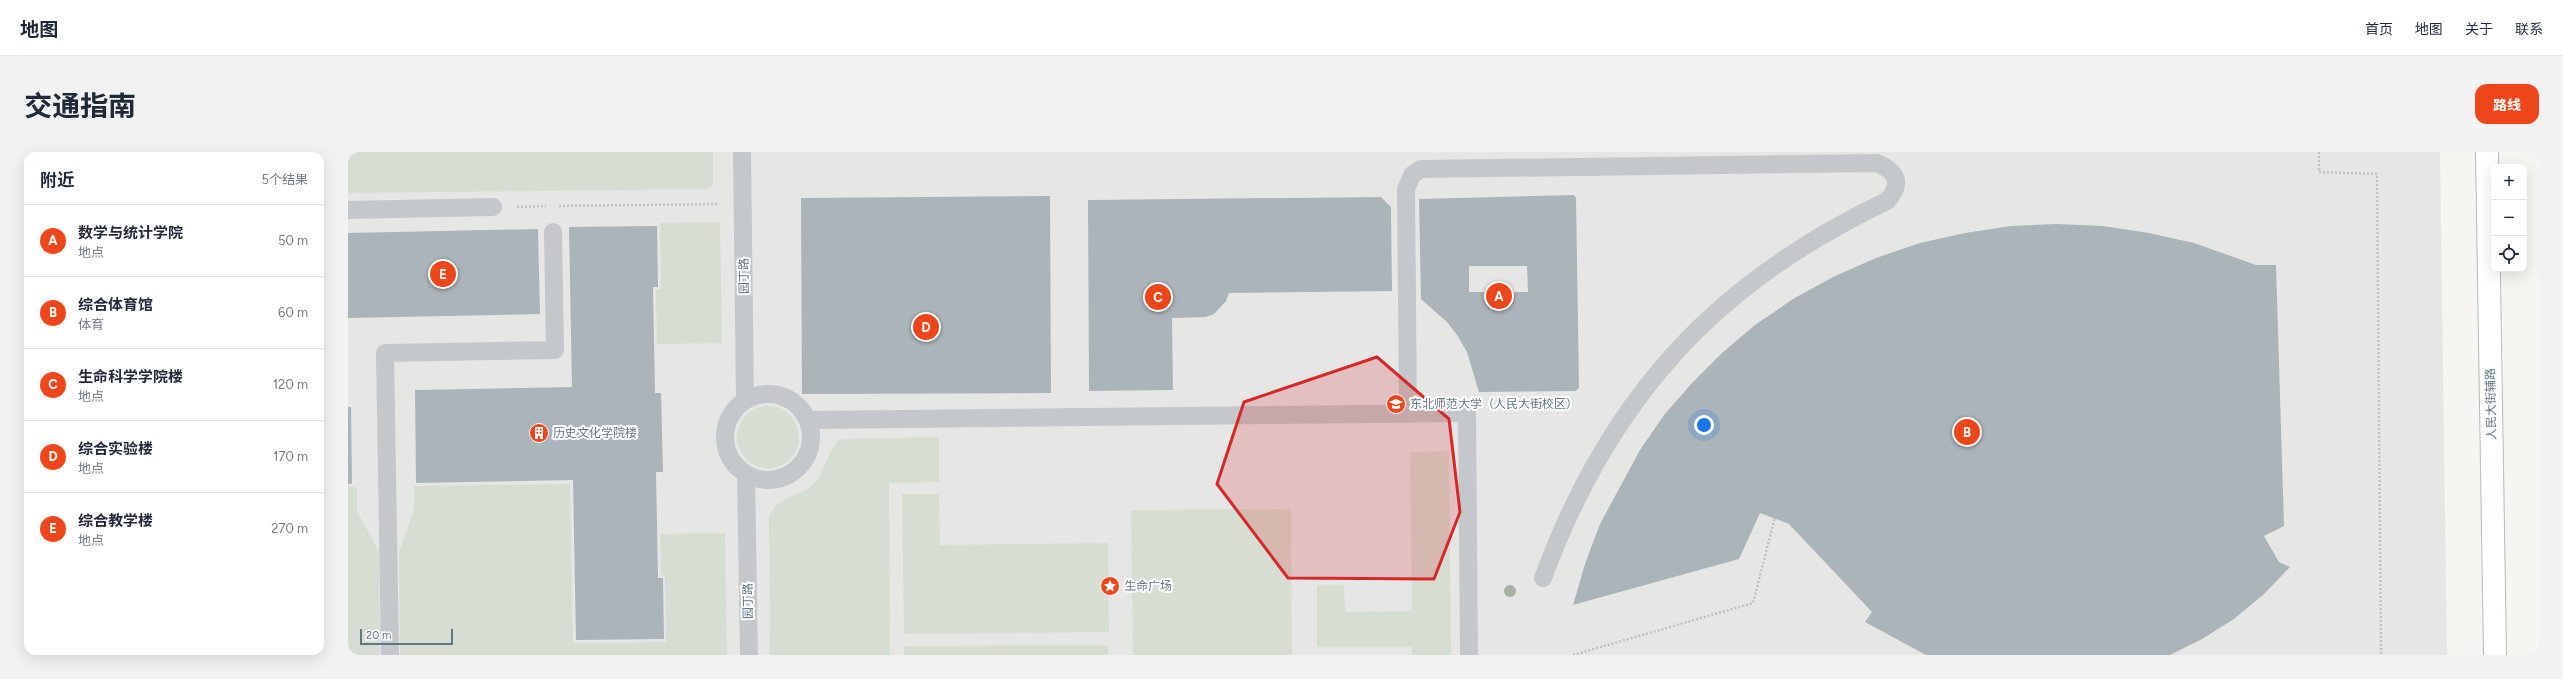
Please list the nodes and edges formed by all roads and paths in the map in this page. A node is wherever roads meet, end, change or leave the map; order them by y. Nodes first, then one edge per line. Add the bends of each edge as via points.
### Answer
1 (742, 152) edge
2 (2319, 152) edge
3 (2487, 152) edge
4 (743, 203) junction
5 (493, 207) joint
6 (348, 210) edge
7 (554, 232) dead end
8 (745, 400) junction
9 (1408, 414) junction
10 (809, 420) junction
11 (746, 474) junction
12 (1775, 517) dead end
13 (1543, 578) dead end
14 (390, 655) edge
15 (749, 655) edge
16 (1469, 655) edge
17 (1573, 655) edge
18 (2381, 655) edge
19 (2495, 655) edge

1 - 4 lane, 园丁路
2 - 18 path via 2319,172 2377,174
3 - 19 main road, 人民大街辅路
4 - 5 path
4 - 8 lane, 园丁路
5 - 6 lane
7 - 14 lane via 555,350 385,353
8 - 10 lane via 764,394 777,394 790,399 801,408
8 - 11 lane via 733,411 725,433 726,448 731,461
9 - 10 lane
9 - 13 lane via 1406,189 1412,175 1421,169 1869,163 1889,168 1895,176 1897,185 1895,193 1888,201 1827,232 1783,259 1742,289 1668,360 1607,441 1560,531
9 - 16 lane via 1467,413
10 - 11 lane via 812,433 811,448 805,461 796,471 783,478 768,481
11 - 15 lane, 园丁路
12 - 17 path via 1753,603

